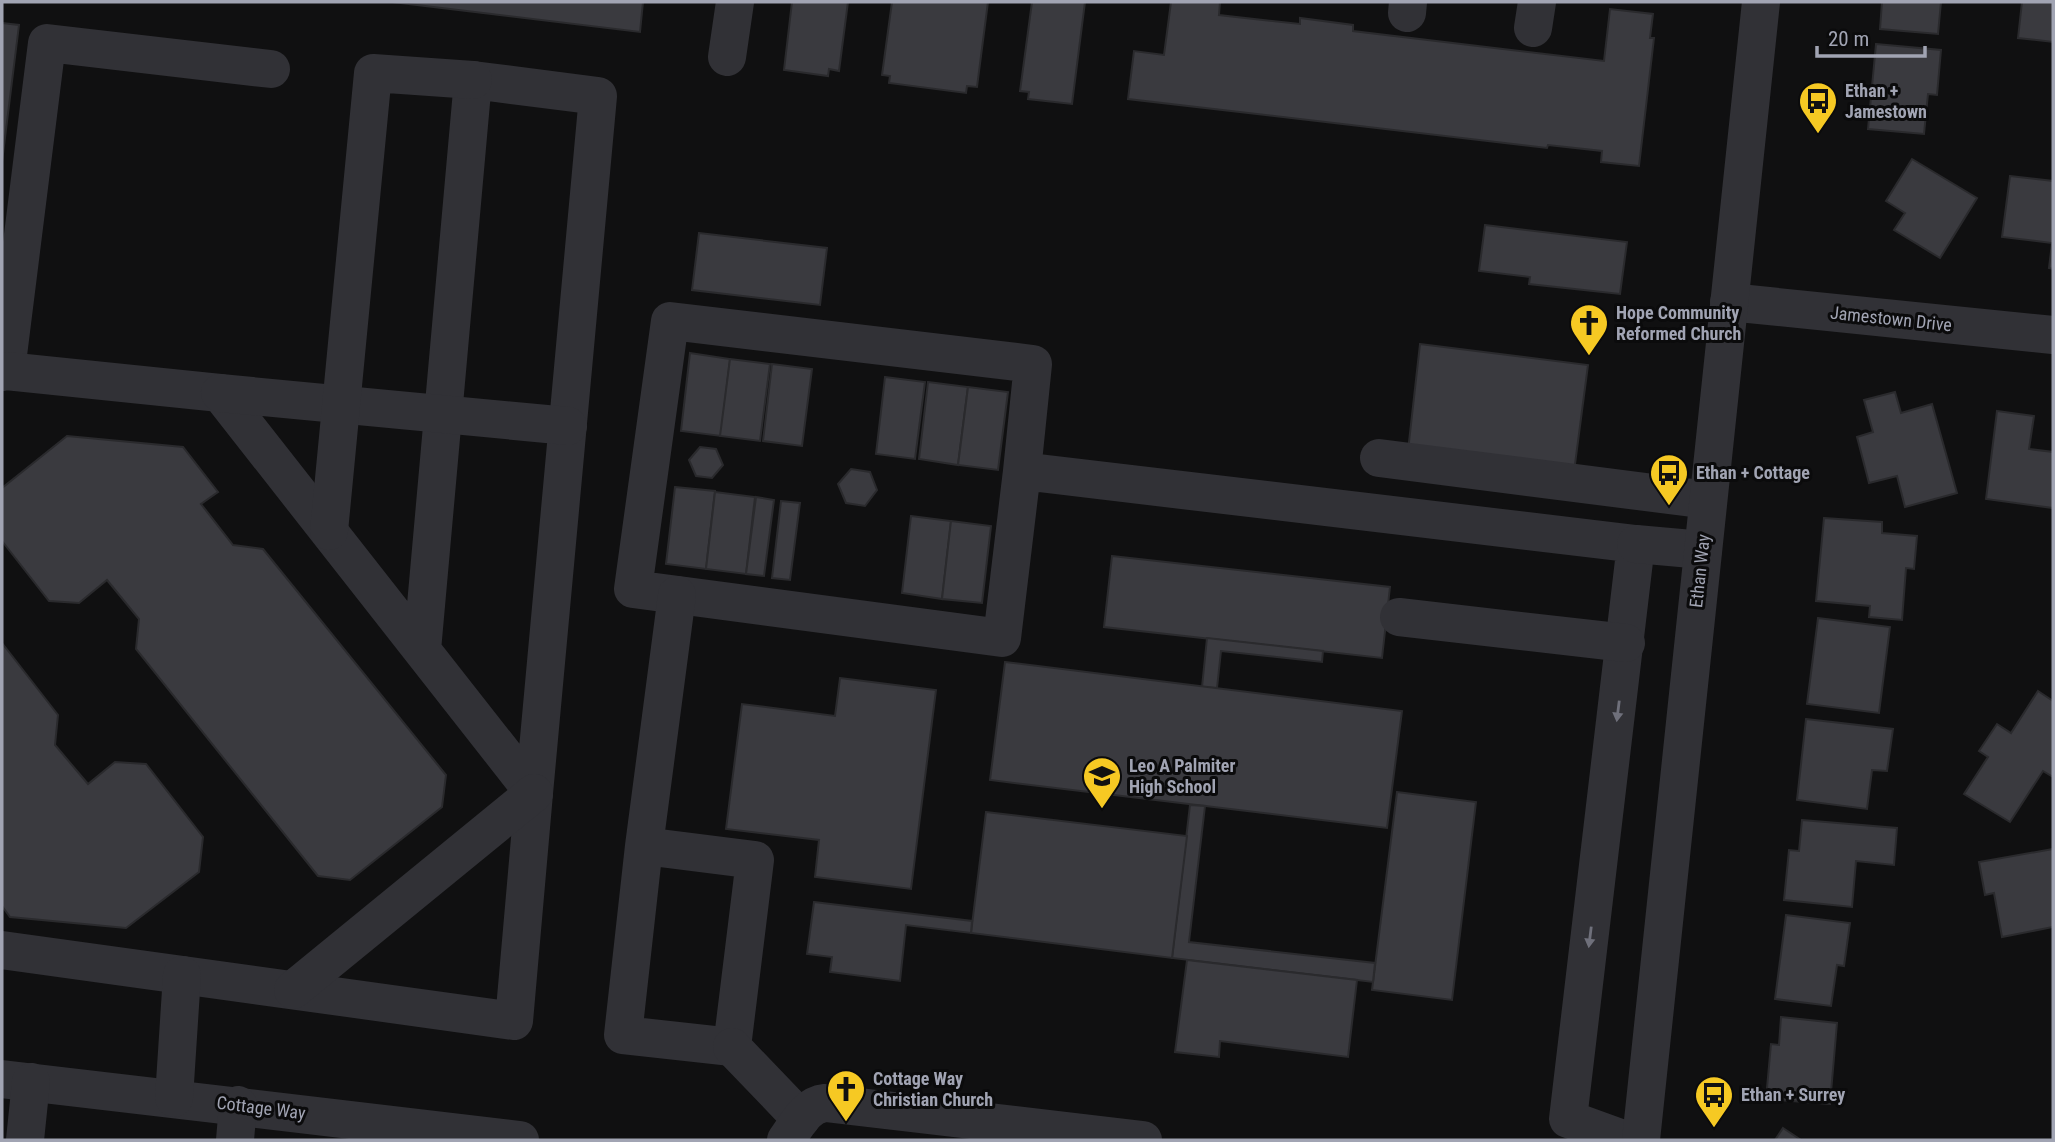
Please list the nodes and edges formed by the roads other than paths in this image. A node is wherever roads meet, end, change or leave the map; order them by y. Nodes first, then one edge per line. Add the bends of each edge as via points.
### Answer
1 (735, 2) edge
2 (1761, 2) edge
3 (727, 57) dead end
4 (271, 69) dead end
5 (473, 80) junction
6 (1729, 302) junction
7 (2053, 335) edge
8 (4, 371) edge
9 (220, 393) junction
10 (341, 404) junction
11 (443, 413) junction
12 (568, 426) junction
13 (1379, 458) dead end
14 (1022, 471) junction
15 (1708, 500) junction
16 (329, 531) junction
17 (1636, 544) junction
18 (1703, 550) junction
19 (677, 595) junction
20 (1399, 617) dead end
21 (1626, 643) junction
22 (422, 650) junction
23 (534, 793) junction
24 (644, 846) junction
25 (2, 950) edge
26 (182, 975) junction
27 (293, 990) junction
28 (732, 1047) junction
29 (16, 1080) edge
30 (174, 1098) junction
31 (236, 1123) edge
32 (794, 1130) edge
33 (25, 1140) edge
34 (520, 1140) edge
35 (1143, 1140) edge
36 (1626, 1140) edge
37 (1641, 1140) edge

1 - 3 street
2 - 6 street, Ethan Way
4 - 8 street via 47,43
5 - 10 street via 373,73
5 - 11 street
5 - 12 street via 598,96
6 - 7 street, Jamestown Drive
6 - 15 street, Ethan Way
8 - 9 street
9 - 10 street
9 - 16 street
10 - 11 street
10 - 16 street
11 - 12 street
11 - 22 street
12 - 23 street
13 - 15 street
14 - 17 street
14 - 19 street via 1002,638
14 - 19 street via 1033,364 670,321 633,589
15 - 18 street, Ethan Way
16 - 22 street
17 - 18 street
17 - 21 street
18 - 37 street, Ethan Way
19 - 24 street
20 - 21 street
21 -> 36 street via 1568,1119
22 - 23 street
23 - 27 street
23 - 27 street via 514,1021
24 - 28 street via 623,1035
24 - 28 street via 755,860
25 - 26 street
26 - 27 street
26 - 30 street
28 - 32 street
29 - 30 street, Cottage Way
29 - 33 street
30 - 31 street, Cottage Way
31 - 34 street, Cottage Way
32 - 35 street via 809,1108 825,1103

